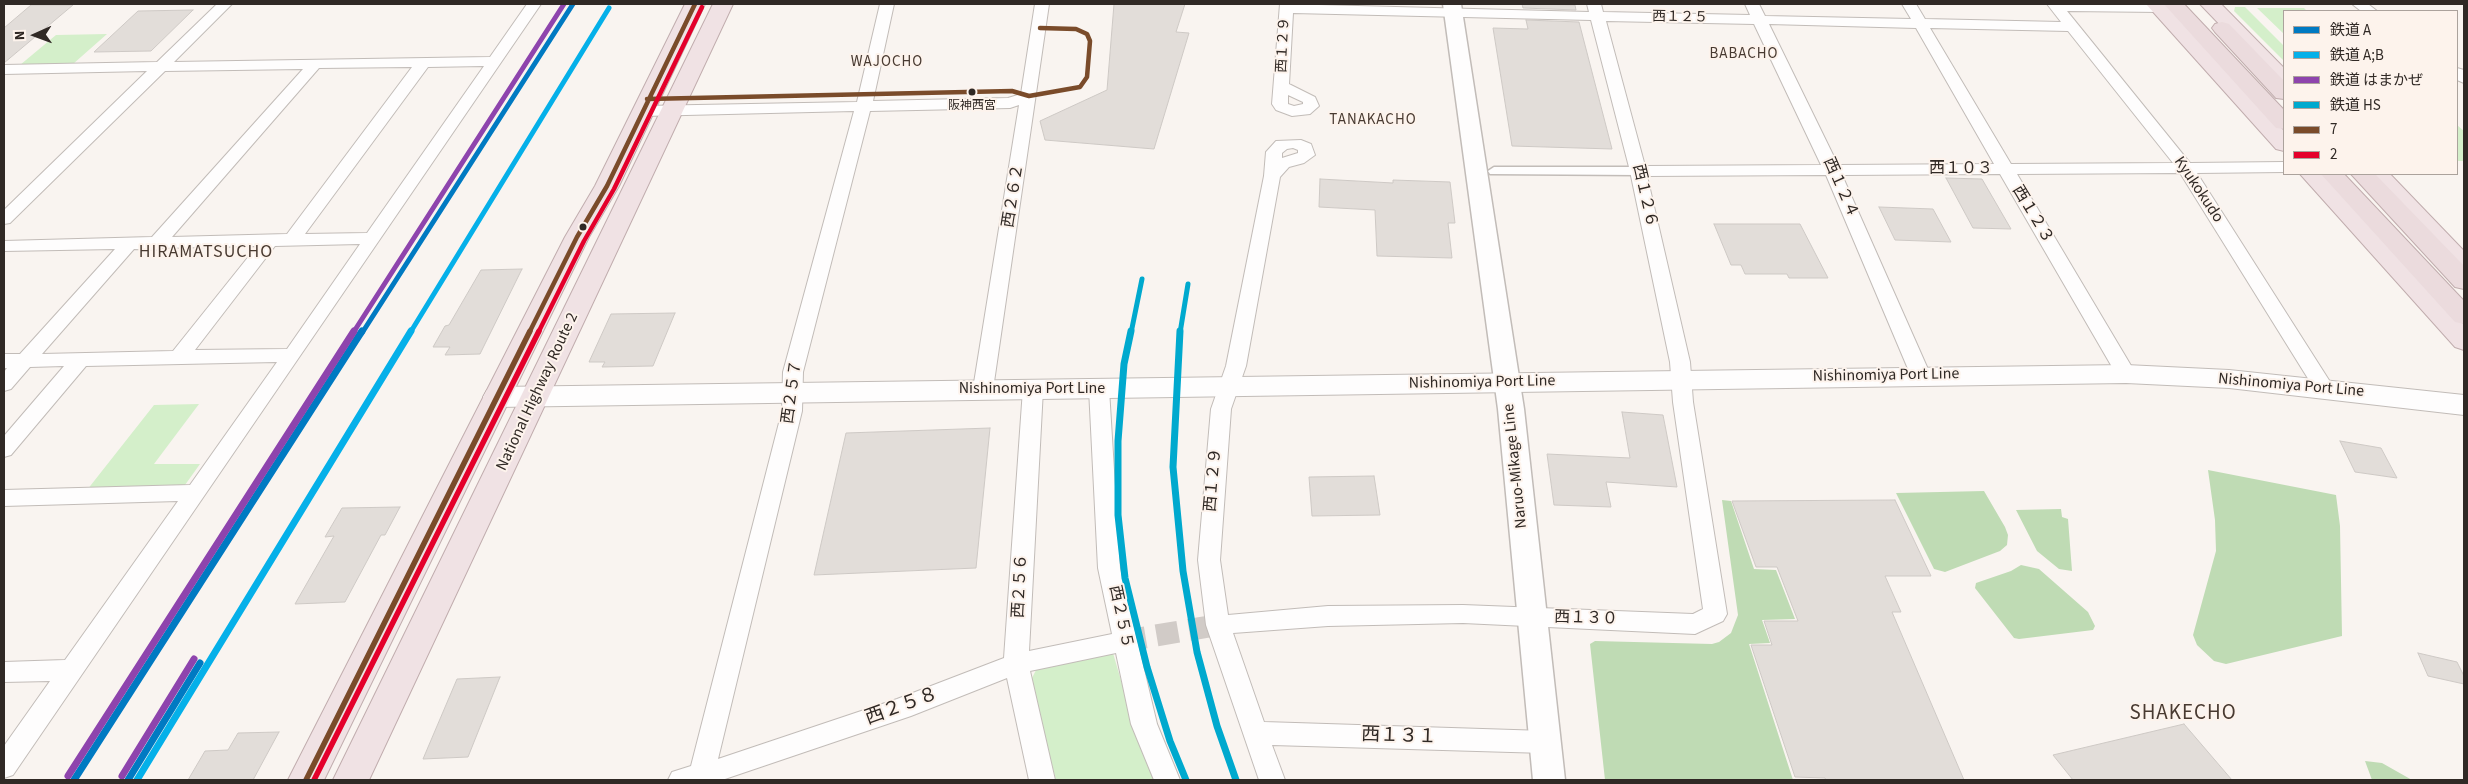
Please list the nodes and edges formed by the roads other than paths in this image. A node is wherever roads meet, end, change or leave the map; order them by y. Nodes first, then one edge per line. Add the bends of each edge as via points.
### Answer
1 (225, 4) edge
2 (534, 4) edge
3 (695, 4) edge
4 (723, 4) edge
5 (887, 4) edge
6 (1042, 4) edge
7 (1908, 4) edge
8 (2198, 4) edge
9 (2210, 4) edge
10 (2056, 5) edge
11 (2163, 5) edge
12 (1287, 6) edge
13 (1453, 8) edge
14 (1595, 10) edge
15 (1756, 12) edge
16 (1920, 24) junction
17 (2073, 27) junction
18 (495, 61) junction
19 (423, 63) junction
20 (315, 64) junction
21 (161, 66) junction
22 (4, 69) edge
23 (2283, 79) edge
24 (1282, 86) dead end
25 (2283, 92) edge
26 (1029, 96) junction
27 (865, 100) junction
28 (676, 104) junction
29 (646, 105) junction
30 (2283, 122) edge
31 (2283, 143) edge
32 (2185, 167) junction
33 (2283, 167) edge
34 (2005, 169) junction
35 (1832, 170) junction
36 (1494, 171) dead end
37 (1638, 171) junction
38 (2312, 175) edge
39 (2333, 175) edge
40 (2363, 175) edge
41 (2378, 175) edge
42 (1272, 176) dead end
43 (4, 219) edge
44 (373, 238) junction
45 (291, 241) junction
46 (269, 242) junction
47 (128, 245) junction
48 (155, 245) junction
49 (4, 246) edge
50 (2464, 265) edge
51 (2464, 281) edge
52 (2464, 316) edge
53 (2464, 341) edge
54 (292, 356) junction
55 (179, 357) junction
56 (81, 358) junction
57 (25, 360) junction
58 (4, 361) edge
59 (2126, 374) junction
60 (1921, 376) junction
61 (1682, 379) junction
62 (1507, 383) junction
63 (4, 384) edge
64 (1228, 386) junction
65 (2324, 388) junction
66 (984, 389) junction
67 (1033, 389) junction
68 (1099, 389) junction
69 (793, 391) junction
70 (537, 396) junction
71 (497, 397) junction
72 (2464, 405) edge
73 (4, 450) edge
74 (194, 493) junction
75 (4, 498) edge
76 (1532, 617) junction
77 (1218, 625) junction
78 (1124, 641) junction
79 (1016, 664) junction
80 (71, 670) junction
81 (4, 672) edge
82 (1254, 733) junction
83 (1545, 742) junction
84 (4, 768) edge
85 (694, 779) edge
86 (306, 780) edge
87 (351, 780) edge
88 (1042, 780) edge
89 (1167, 780) edge
90 (1272, 780) edge
91 (1549, 780) edge

1 - 21 street
2 - 18 street
3 - 29 highway, National Highway Route 2
4 - 28 highway, National Highway Route 2
5 - 27 street, 西２５７
6 - 26 street, 西２６２
7 - 16 street, 西１２３
8 - 25 highway
9 - 23 highway
10 - 11 street
10 - 17 street, Kyukokudo
11 - 30 highway
11 - 31 highway
12 - 13 street, 西１２５
12 - 24 street, 西１２９
13 - 14 street, 西１２５
13 - 62 street, Naruo-Mikage Line
14 - 15 street, 西１２５
14 - 37 street, 西１２６
15 - 16 street, 西１２５
15 - 35 street, 西１２４
16 - 17 street, 西１２５
16 - 34 street, 西１２３
17 - 32 street, Kyukokudo
18 - 19 street
18 - 44 street
19 - 20 street
19 - 45 street
20 - 21 street
20 - 48 street
21 - 22 street
21 - 43 street
26 - 27 street via 1010,103
26 - 66 street, 西２６２
27 - 28 street
27 - 69 street, 西２５７ via 793,372
28 - 29 street
28 - 70 highway, National Highway Route 2
29 - 71 highway, National Highway Route 2
32 - 33 street, 西１０３
32 - 34 street, 西１０３
32 - 65 street, Kyukokudo
34 - 35 street, 西１０３
34 - 59 street, 西１２３
35 - 37 street, 西１０３
35 - 60 street, 西１２４
36 - 37 street
37 - 61 street, 西１２６
38 - 53 highway
39 - 52 highway
40 - 51 highway
41 - 50 highway
42 - 64 street, 西１２９ via 1236,366
44 - 45 street
44 - 54 street
45 - 46 street
46 - 48 street
46 - 55 street
47 - 48 street
47 - 49 street
47 - 57 street
54 - 55 street
54 - 74 street
55 - 56 street
56 - 57 street
56 - 73 street
57 - 58 street
57 - 63 street
59 - 60 main road, Nishinomiya Port Line
59 - 65 main road, Nishinomiya Port Line
60 - 61 main road, Nishinomiya Port Line
61 - 62 main road, Nishinomiya Port Line
61 - 76 street, 西１３０ via 1715,614 1695,624
62 - 64 main road, Nishinomiya Port Line
62 - 76 street, Naruo-Mikage Line
64 - 68 main road, Nishinomiya Port Line
64 - 77 street, 西１２９ via 1221,409 1209,560
65 - 72 main road, Nishinomiya Port Line
66 - 67 main road, Nishinomiya Port Line
66 - 69 main road, Nishinomiya Port Line
67 - 68 main road, Nishinomiya Port Line
67 - 79 street, 西２５６
68 - 78 street, 西２５５ via 1109,568
69 - 70 main road, Nishinomiya Port Line
69 - 85 street, 西２５７ via 792,411
70 - 71 main road, Nishinomiya Port Line
70 - 87 highway, National Highway Route 2
71 - 86 highway, National Highway Route 2
74 - 75 street
74 - 80 street
76 - 77 street, 西１３０ via 1463,614 1328,616
76 - 83 street, Naruo-Mikage Line
77 - 82 street, 西１２９
78 - 79 street, 西２５８
78 - 89 street, 西２５５ via 1144,724
79 - 85 street, 西２５８ via 902,708
79 - 88 street, 西２５６
80 - 81 street
80 - 84 street
82 - 83 street, 西１３１
82 - 90 street, 西１２９
83 - 91 street, Naruo-Mikage Line

